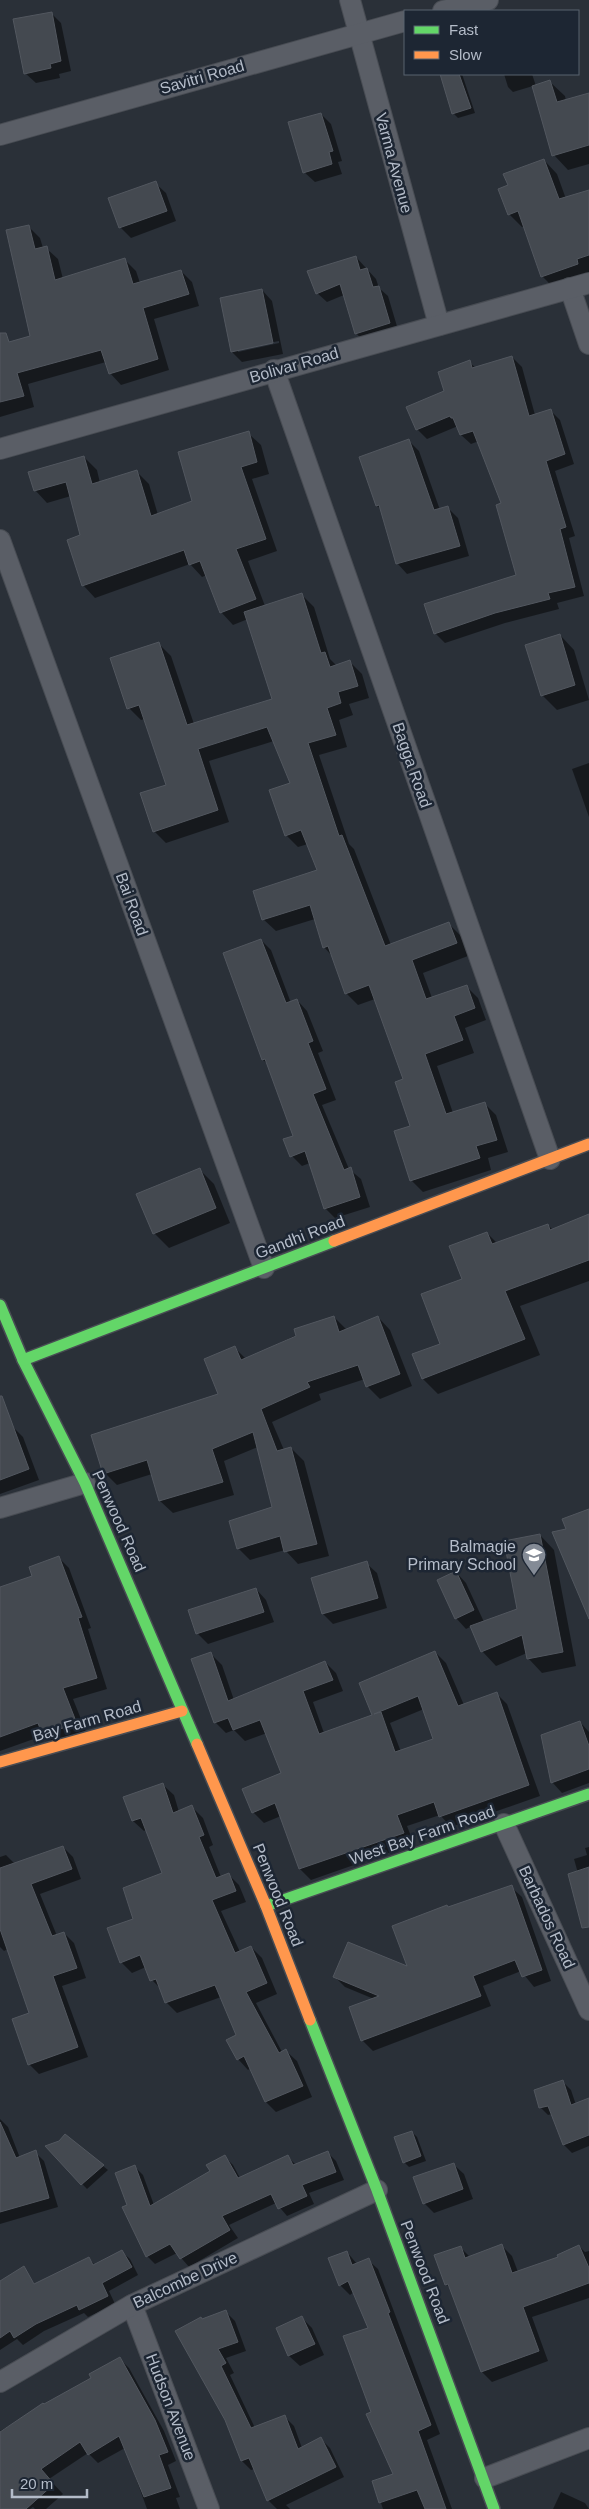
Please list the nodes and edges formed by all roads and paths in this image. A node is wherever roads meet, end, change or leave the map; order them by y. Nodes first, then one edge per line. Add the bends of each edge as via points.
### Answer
1 (350, 0) edge
2 (488, 0) edge
3 (447, 10) edge
4 (404, 21) edge
5 (358, 33) junction
6 (0, 135) edge
7 (580, 285) edge
8 (439, 325) junction
9 (589, 344) edge
10 (274, 370) junction
11 (0, 449) edge
12 (0, 540) edge
13 (589, 1144) edge
14 (550, 1159) junction
15 (264, 1268) junction
16 (0, 1305) edge
17 (23, 1360) junction
18 (85, 1483) junction
19 (0, 1508) edge
20 (182, 1711) junction
21 (0, 1762) edge
22 (589, 1794) edge
23 (504, 1824) junction
24 (266, 1906) junction
25 (589, 2010) edge
26 (377, 2190) junction
27 (132, 2305) junction
28 (0, 2382) edge
29 (589, 2438) edge
30 (484, 2478) junction
31 (210, 2509) edge
32 (494, 2509) edge

1 - 5 street, Varma Avenue
2 - 3 street
4 - 5 street, Savitri Road
5 - 6 street, Savitri Road
5 - 8 street, Varma Avenue
7 - 8 street, Bolivar Road
7 - 9 street
8 - 10 street, Bolivar Road
10 - 11 street, Bolivar Road
10 - 14 street, Bagga Road
12 - 15 street, Bai Road
13 - 14 street, Gandhi Road
14 - 15 street, Gandhi Road
15 - 17 street, Gandhi Road
16 - 17 street, Penwood Road
17 - 18 street, Penwood Road
18 - 19 street
18 - 20 street, Penwood Road
20 - 21 street, Bay Farm Road
20 - 24 street, Penwood Road
22 - 23 street, West Bay Farm Road
23 - 24 street, West Bay Farm Road
23 - 25 street, Barbados Road
24 - 26 street, Penwood Road
26 - 27 street, Balcombe Drive
26 - 30 street, Penwood Road
27 - 28 street, Balcombe Drive
27 - 31 street, Hudson Avenue
29 - 30 street
30 - 32 street, Penwood Road

